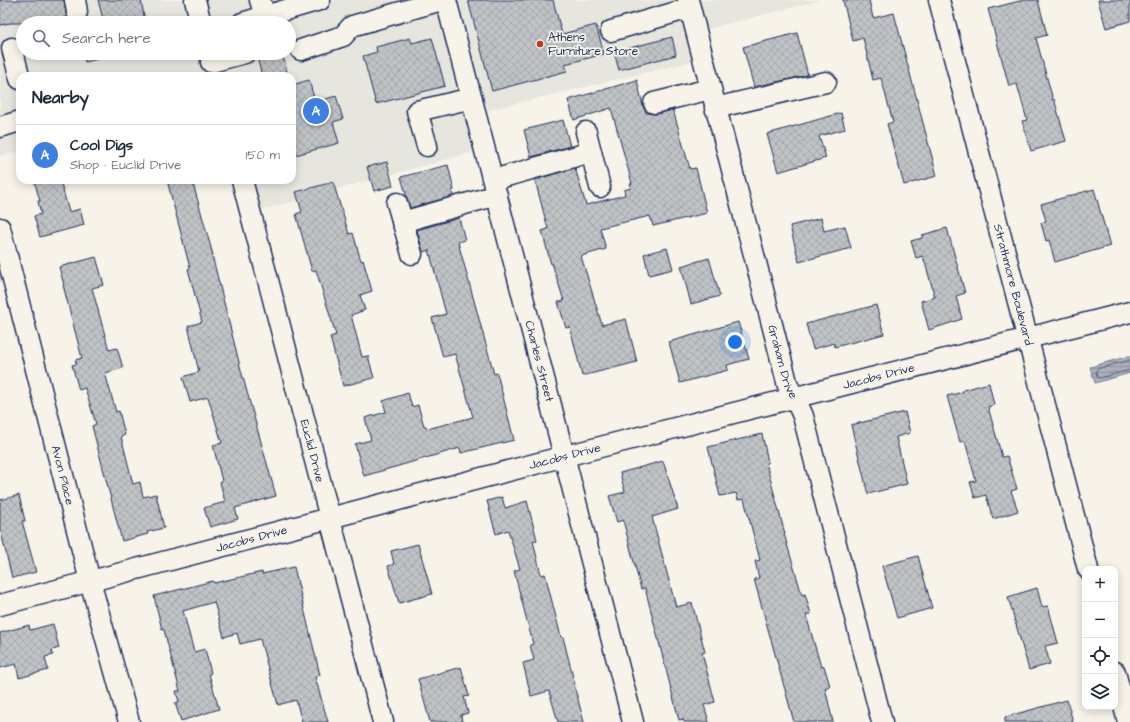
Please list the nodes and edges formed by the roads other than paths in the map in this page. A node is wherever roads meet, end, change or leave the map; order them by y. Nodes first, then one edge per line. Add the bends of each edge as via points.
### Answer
1 (194, 0) edge
2 (320, 0) edge
3 (442, 0) edge
4 (446, 0) edge
5 (939, 0) edge
6 (689, 4) edge
7 (262, 8) edge
8 (198, 16) edge
9 (251, 16) edge
10 (611, 31) dead end
11 (12, 48) dead end
12 (301, 50) dead end
13 (223, 60) edge
14 (211, 64) edge
15 (18, 72) edge
16 (826, 82) dead end
17 (710, 89) junction
18 (472, 98) junction
19 (654, 103) dead end
20 (715, 108) junction
21 (16, 122) edge
22 (0, 127) edge
23 (586, 132) dead end
24 (427, 146) dead end
25 (591, 152) junction
26 (243, 184) edge
27 (600, 187) dead end
28 (495, 188) junction
29 (0, 228) edge
30 (412, 254) dead end
31 (1130, 312) edge
32 (1028, 338) junction
33 (795, 398) junction
34 (565, 456) junction
35 (330, 518) junction
36 (1087, 566) edge
37 (90, 581) junction
38 (0, 605) edge
39 (1116, 674) edge
40 (129, 722) edge
41 (383, 722) edge
42 (633, 722) edge
43 (882, 722) edge
44 (1128, 722) edge

1 - 8 street
2 - 7 street
3 - 12 street via 352,26 343,36
4 - 18 street, Charles Street
5 - 32 street, Strathmore Boulevard
6 - 10 street
6 - 17 street, Graham Drive
7 - 9 street
11 - 15 street
13 - 14 street
16 - 20 street
17 - 19 street
17 - 20 street, Graham Drive
18 - 24 street via 418,111
18 - 28 street, Charles Street
20 - 33 street, Graham Drive via 788,386
21 - 22 street
23 - 25 street
25 - 27 street
25 - 28 street
26 - 35 street, Euclid Drive
28 - 30 street via 399,213
28 - 34 street, Charles Street
29 - 37 street, Avon Place
31 - 32 street, Jacobs Drive
32 - 33 street, Jacobs Drive
32 - 36 street, Strathmore Boulevard
33 - 34 street, Jacobs Drive
33 - 43 street, Graham Drive via 803,416
34 - 35 street, Jacobs Drive
34 - 42 street, Charles Street
35 - 37 street, Jacobs Drive
35 - 41 street, Euclid Drive
37 - 38 street, Jacobs Drive
37 - 40 street, Avon Place
39 - 44 street

